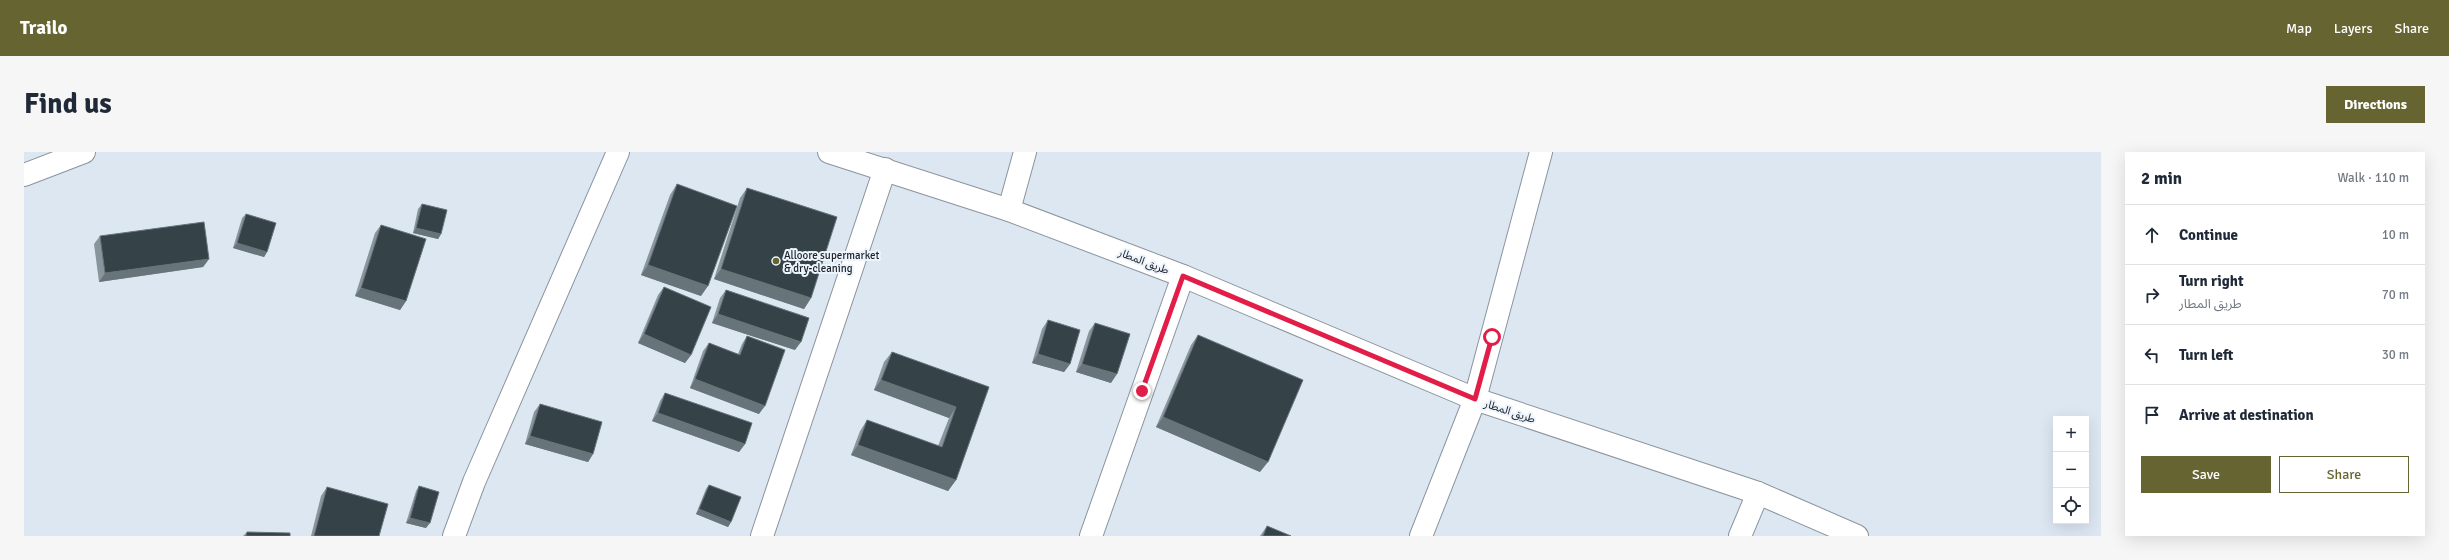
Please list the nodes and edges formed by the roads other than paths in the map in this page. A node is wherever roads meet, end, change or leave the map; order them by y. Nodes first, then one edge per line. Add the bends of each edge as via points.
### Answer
1 (84, 152) edge
2 (618, 152) edge
3 (829, 152) edge
4 (1025, 152) edge
5 (1541, 152) edge
6 (885, 169) junction
7 (24, 175) edge
8 (1009, 210) junction
9 (1183, 276) junction
10 (1475, 399) junction
11 (1758, 493) junction
12 (454, 536) edge
13 (762, 536) edge
14 (1091, 536) edge
15 (1421, 536) edge
16 (1740, 536) edge
17 (1857, 536) edge

1 - 7 street
2 - 12 street via 474,482
3 - 6 street, طريق المطار
4 - 8 street
5 - 10 street
6 - 8 street, طريق المطار
6 - 13 street
8 - 9 street, طريق المطار
9 - 10 street, طريق المطار
9 - 14 street
10 - 11 street, طريق المطار
10 - 15 street
11 - 16 street
11 - 17 street, طريق المطار

